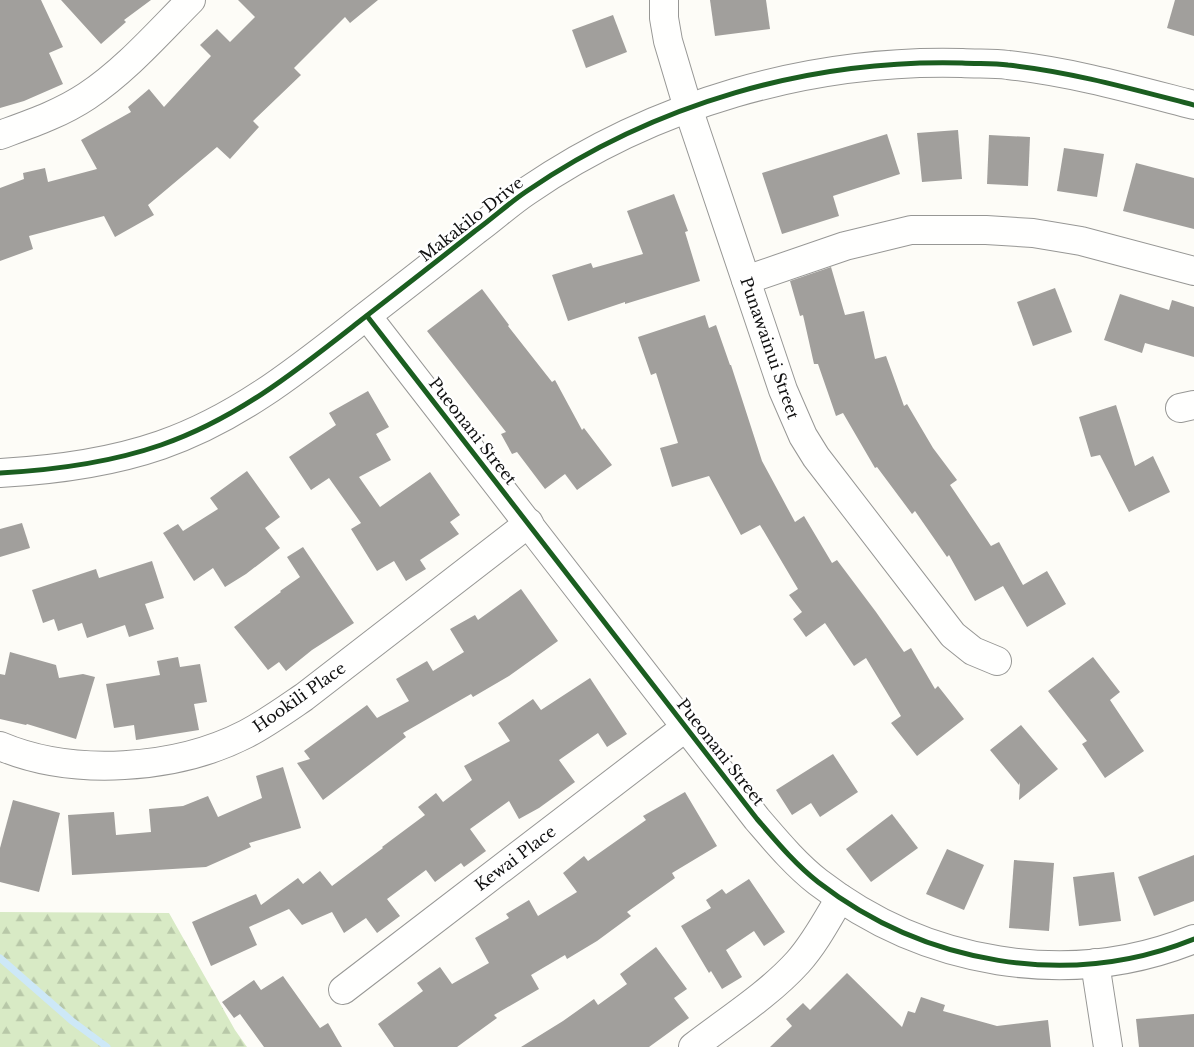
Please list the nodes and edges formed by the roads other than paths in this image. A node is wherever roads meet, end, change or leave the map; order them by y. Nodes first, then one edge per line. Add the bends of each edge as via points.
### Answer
1 (191, 0) edge
2 (664, 0) edge
3 (1194, 105) edge
4 (688, 108) junction
5 (0, 135) edge
6 (1194, 272) edge
7 (746, 280) junction
8 (367, 316) junction
9 (0, 473) edge
10 (528, 523) junction
11 (996, 661) dead end
12 (686, 727) junction
13 (0, 746) edge
14 (840, 898) junction
15 (1194, 938) edge
16 (1095, 963) junction
17 (343, 990) dead end
18 (693, 1047) edge
19 (1108, 1047) edge

1 - 5 street via 110,79 86,96 35,123
2 - 4 street, Punawainui Street via 668,41
3 - 4 street, Makakilo Drive via 1090,77 1006,65 922,62 829,71 756,86
4 - 7 street, Punawainui Street
4 - 8 street, Makakilo Drive via 599,147 527,191
6 - 7 street via 1081,241 1033,233 911,230 845,246
7 - 11 street, Punawainui Street via 792,413 816,457 953,635 973,651
8 - 9 street, Makakilo Drive via 264,394 206,426 162,444 106,460 50,470
8 - 10 street, Pueonani Street
10 - 12 street, Pueonani Street
10 - 13 street, Hookili Place via 275,717 212,748 178,758 108,766 38,757
12 - 14 street, Pueonani Street via 785,852
12 - 17 street, Kewai Place
14 - 16 street, Pueonani Street via 889,927 928,944 970,956 1012,963
14 - 18 street via 798,961
15 - 16 street, Pueonani Street via 1141,956
16 - 19 street

